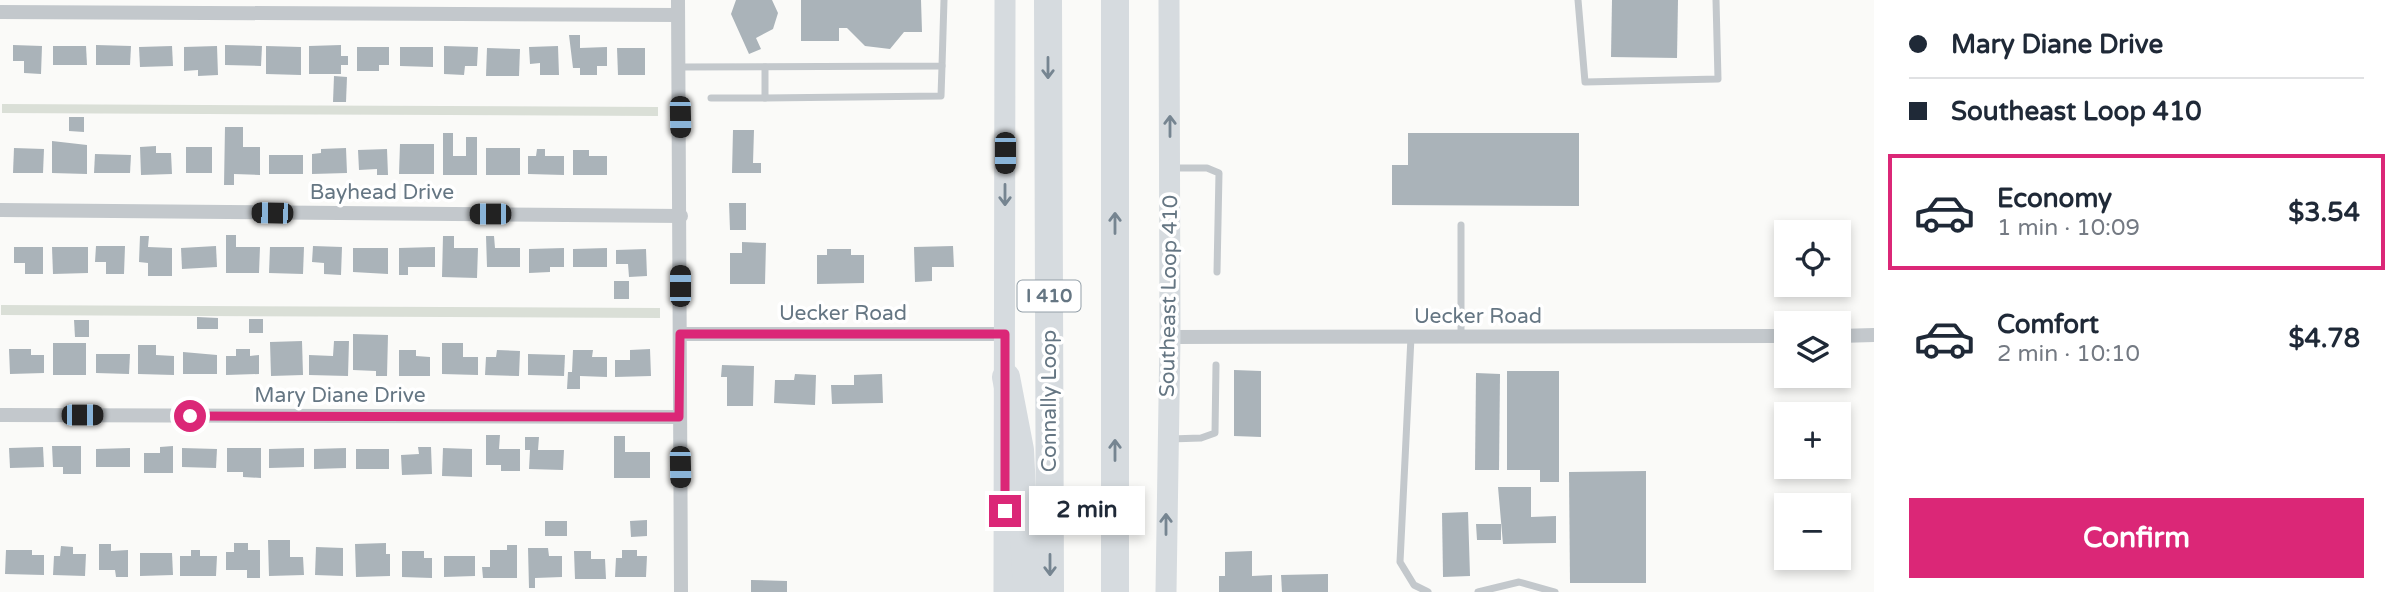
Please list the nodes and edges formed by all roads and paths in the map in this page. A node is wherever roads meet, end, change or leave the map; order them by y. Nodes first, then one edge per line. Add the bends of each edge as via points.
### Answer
1 (944, 0) edge
2 (1004, 0) edge
3 (1048, 0) edge
4 (1115, 0) edge
5 (1170, 0) edge
6 (1578, 0) edge
7 (1716, 0) edge
8 (678, 8) edge
9 (0, 12) edge
10 (942, 66) junction
11 (679, 67) junction
12 (765, 67) junction
13 (711, 98) dead end
14 (765, 98) junction
15 (1170, 169) junction
16 (0, 210) edge
17 (681, 216) junction
18 (1461, 225) dead end
19 (1217, 272) dead end
20 (680, 334) junction
21 (1005, 334) junction
22 (1874, 335) edge
23 (1774, 336) edge
24 (1851, 336) edge
25 (1170, 337) junction
26 (1411, 337) junction
27 (1461, 337) junction
28 (1216, 365) dead end
29 (1006, 377) junction
30 (0, 415) edge
31 (679, 417) junction
32 (1166, 439) junction
33 (681, 592) edge
34 (1004, 592) edge
35 (1027, 592) edge
36 (1050, 592) edge
37 (1115, 592) edge
38 (1166, 592) edge
39 (1428, 592) edge
40 (1478, 592) edge
41 (1555, 592) edge

1 - 10 lane
2 -> 21 main road
3 -> 36 highway, Connally Loop / I 410
37 -> 4 highway
15 -> 5 main road, Southeast Loop 410
6 - 7 lane via 1584,82 1718,79
8 - 9 street
8 - 11 street
10 - 12 lane
10 - 14 lane via 941,96
11 - 12 lane
11 - 17 street
12 - 14 lane
13 - 14 lane
15 - 19 lane via 1207,168 1219,173
15 - 25 main road, Southeast Loop 410
16 - 17 street, Bayhead Drive
17 - 20 street
18 - 27 lane
20 - 21 street, Uecker Road
20 - 31 street
21 - 29 main road
22 - 24 street
23 - 27 street, Uecker Road
25 - 26 street, Uecker Road
25 - 32 main road, Southeast Loop 410
26 - 27 street, Uecker Road
26 - 39 lane via 1400,562 1414,585
28 - 32 lane via 1215,433
29 - 34 main road
29 - 35 highway via 1020,450
30 - 31 street, Mary Diane Drive
31 - 33 street
38 -> 32 main road, Southeast Loop 410
40 - 41 lane via 1520,582

